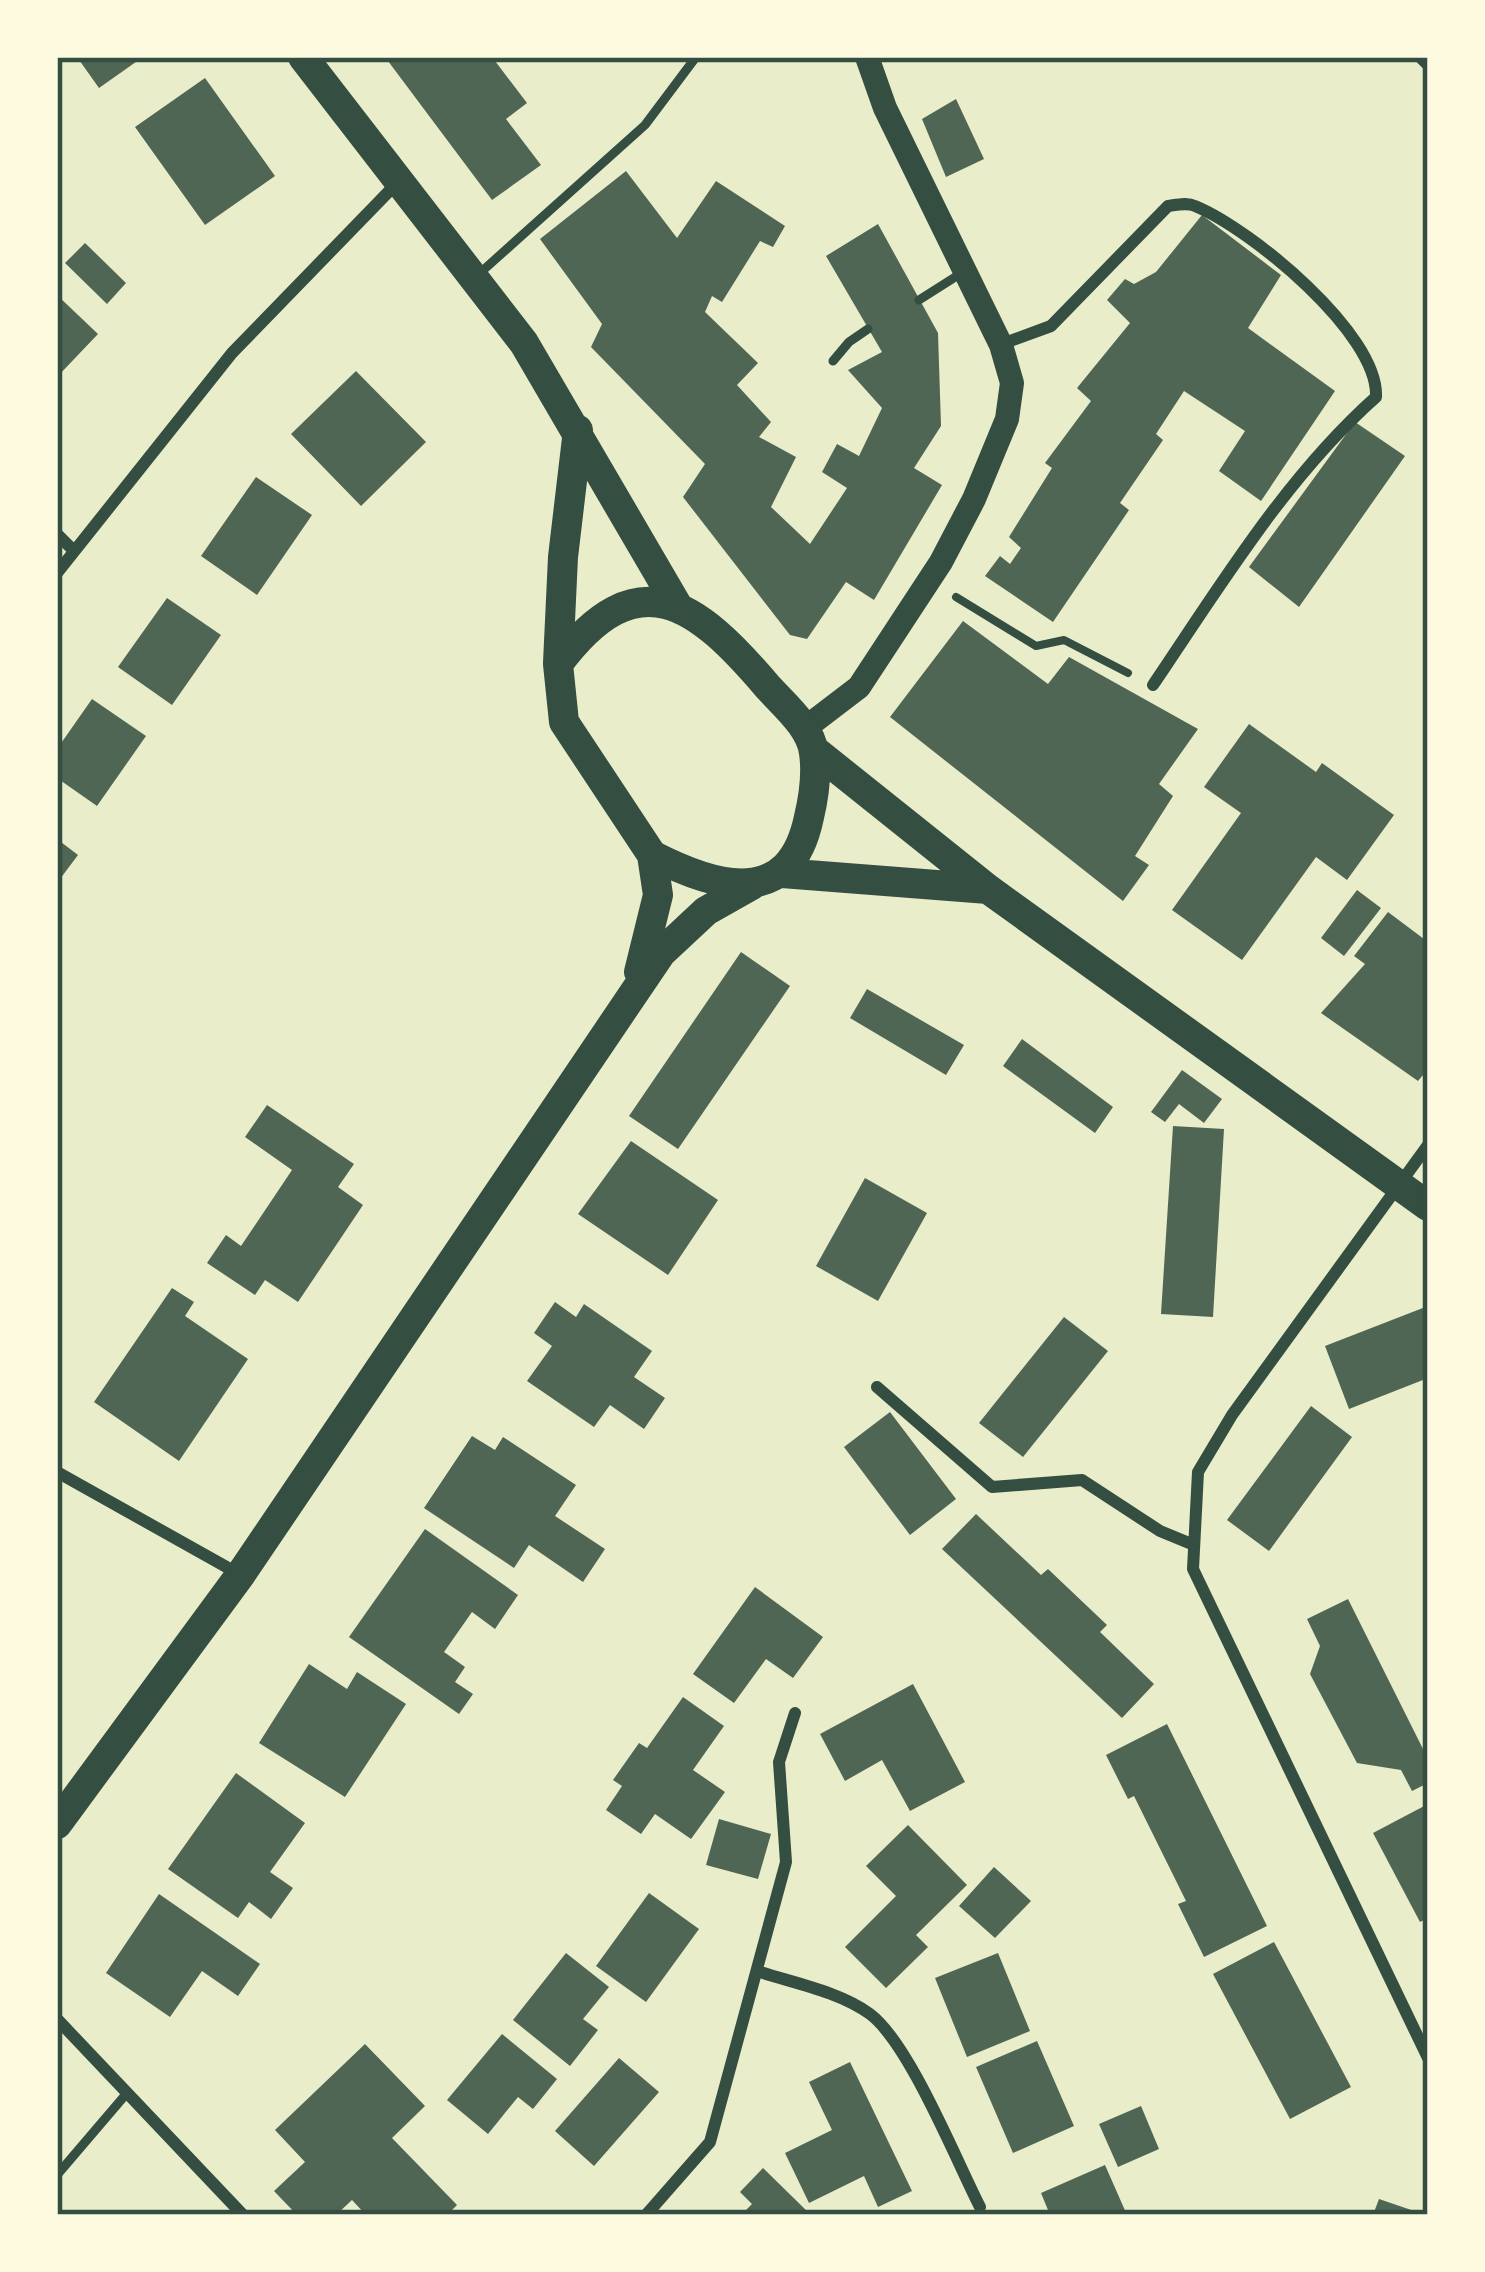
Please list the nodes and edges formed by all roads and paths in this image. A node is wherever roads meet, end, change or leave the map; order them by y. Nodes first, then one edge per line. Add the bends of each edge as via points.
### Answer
1 (696, 57) edge
2 (867, 57) edge
3 (1420, 57) edge
4 (309, 59) edge
5 (1428, 65) edge
6 (401, 179) junction
7 (966, 270) junction
8 (476, 277) junction
9 (919, 300) dead end
10 (868, 329) dead end
11 (1001, 345) junction
12 (833, 361) dead end
13 (578, 430) junction
14 (57, 534) edge
15 (74, 551) junction
16 (57, 573) edge
17 (929, 581) junction
18 (677, 605) junction
19 (558, 664) junction
20 (1153, 685) joint
21 (809, 739) junction
22 (652, 855) junction
23 (782, 873) junction
24 (752, 884) junction
25 (988, 890) junction
26 (626, 1012) junction
27 (1428, 1144) edge
28 (1397, 1183) junction
29 (1428, 1206) edge
30 (877, 1387) dead end
31 (57, 1472) edge
32 (1194, 1545) junction
33 (241, 1574) junction
34 (795, 1713) dead end
35 (57, 1823) edge
36 (757, 1971) junction
37 (57, 2019) edge
38 (1428, 2058) edge
39 (127, 2093) junction
40 (57, 2175) edge
41 (980, 2207) dead end
42 (243, 2215) edge
43 (646, 2215) edge

1 - 8 lane via 645,125
2 - 7 main road
3 - 5 street
4 - 6 main road
6 - 8 main road
6 - 15 street via 232,353
7 - 9 lane
7 - 11 main road
8 - 13 main road
10 - 12 lane
11 - 17 main road via 1012,383 1006,419
11 - 20 street via 1051,326 1168,206 1192,203 1288,268 1377,375 1376,397 1342,427 1254,538
13 - 18 main road
13 - 19 main road
14 - 15 street
15 - 16 street
17 - 20 path via 1036,646 1064,640
17 - 21 main road via 859,687
18 - 19 main road via 632,604 588,623
18 - 21 main road via 718,628
19 - 22 main road via 564,722
21 - 23 main road via 814,792 805,835
21 - 25 main road
22 - 24 main road via 700,880
22 - 26 main road via 658,895
23 - 24 main road
23 - 25 main road
24 - 26 main road via 706,911 661,953
25 - 28 main road
26 - 33 main road
27 - 28 street
28 - 29 main road
28 - 32 street via 1198,1472
30 - 32 street via 992,1487 1082,1480
31 - 33 street
32 - 38 street via 1193,1569
33 - 35 main road
34 - 36 street via 779,1762 786,1862
36 - 41 street via 874,2016 907,2063
36 - 43 street via 710,2142
37 - 39 street
39 - 40 lane
39 - 42 street

